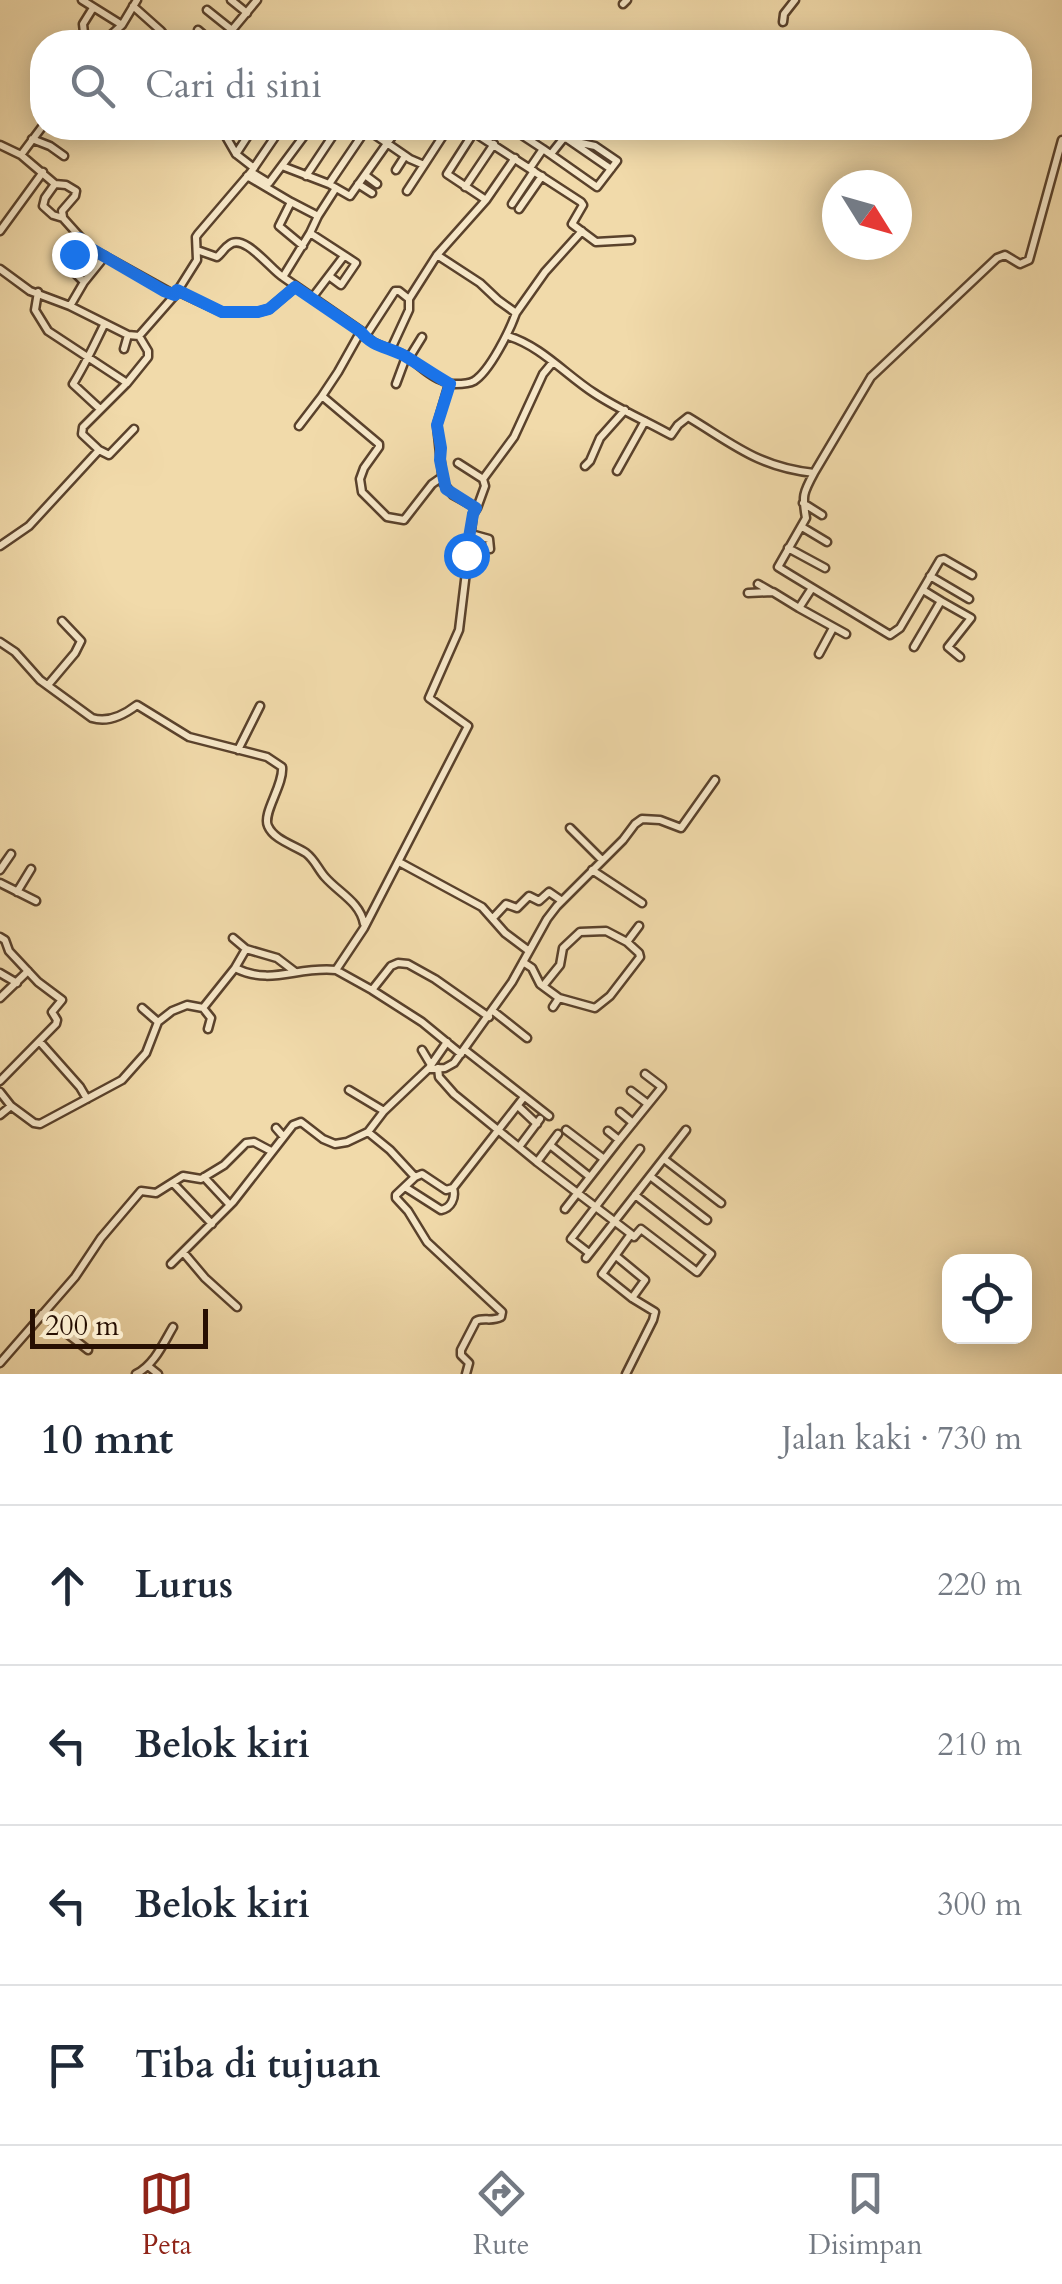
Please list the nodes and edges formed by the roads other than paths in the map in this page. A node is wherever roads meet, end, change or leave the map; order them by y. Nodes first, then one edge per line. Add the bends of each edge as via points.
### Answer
1 (82, 0) edge
2 (231, 0) edge
3 (258, 0) edge
4 (794, 0) edge
5 (135, 3) edge
6 (93, 8) junction
7 (207, 10) dead end
8 (247, 13) junction
9 (782, 22) dead end
10 (122, 24) junction
11 (84, 30) edge
12 (116, 30) edge
13 (161, 30) edge
14 (232, 30) joint
15 (31, 140) edge
16 (35, 140) edge
17 (228, 140) edge
18 (245, 140) edge
19 (273, 140) edge
20 (301, 140) edge
21 (330, 140) edge
22 (359, 140) edge
23 (385, 140) edge
24 (440, 140) edge
25 (469, 140) edge
26 (489, 140) edge
27 (529, 140) edge
28 (562, 140) edge
29 (568, 140) edge
30 (1062, 140) edge
31 (572, 141) junction
32 (388, 142) junction
33 (494, 144) junction
34 (0, 145) edge
35 (595, 146) junction
36 (543, 149) junction
37 (236, 154) junction
38 (551, 154) junction
39 (589, 154) junction
40 (21, 155) junction
41 (64, 156) dead end
42 (405, 156) junction
43 (515, 158) junction
44 (282, 166) junction
45 (424, 166) junction
46 (532, 169) junction
47 (396, 170) dead end
48 (611, 170) junction
49 (43, 172) junction
50 (251, 172) junction
51 (364, 175) junction
52 (306, 176) junction
53 (542, 176) junction
54 (55, 184) junction
55 (358, 184) junction
56 (377, 184) dead end
57 (332, 186) junction
58 (465, 187) junction
59 (407, 191) dead end
60 (372, 193) dead end
61 (486, 200) junction
62 (291, 202) junction
63 (318, 216) junction
64 (63, 218) junction
65 (0, 231) edge
66 (582, 231) junction
67 (310, 233) junction
68 (79, 238) junction
69 (631, 240) dead end
70 (303, 246) junction
71 (198, 250) junction
72 (437, 255) junction
73 (105, 256) junction
74 (344, 256) junction
75 (0, 269) edge
76 (282, 276) junction
77 (330, 276) junction
78 (84, 282) junction
79 (295, 287) junction
80 (38, 292) junction
81 (176, 293) junction
82 (312, 298) junction
83 (409, 299) junction
84 (70, 306) junction
85 (516, 312) junction
86 (104, 324) junction
87 (363, 334) junction
88 (128, 335) junction
89 (139, 336) junction
90 (508, 336) junction
91 (422, 337) dead end
92 (392, 349) junction
93 (124, 350) dead end
94 (407, 357) junction
95 (86, 358) junction
96 (552, 362) junction
97 (126, 382) junction
98 (396, 384) dead end
99 (450, 384) junction
100 (322, 396) junction
101 (100, 409) junction
102 (625, 410) junction
103 (645, 421) junction
104 (299, 426) dead end
105 (134, 429) dead end
106 (99, 450) junction
107 (458, 463) dead end
108 (585, 466) dead end
109 (617, 472) dead end
110 (814, 473) junction
111 (442, 478) junction
112 (483, 479) junction
113 (802, 503) junction
114 (476, 508) junction
115 (822, 515) dead end
116 (802, 527) junction
117 (471, 534) junction
118 (827, 542) dead end
119 (0, 546) edge
120 (490, 548) dead end
121 (788, 548) junction
122 (825, 568) dead end
123 (972, 574) dead end
124 (930, 576) junction
125 (758, 584) dead end
126 (812, 588) junction
127 (923, 590) junction
128 (773, 592) junction
129 (748, 593) dead end
130 (969, 599) dead end
131 (940, 601) junction
132 (799, 608) junction
133 (62, 621) dead end
134 (834, 628) junction
135 (846, 634) dead end
136 (0, 642) edge
137 (914, 647) dead end
138 (819, 654) dead end
139 (960, 657) dead end
140 (48, 684) junction
141 (260, 706) dead end
142 (238, 750) junction
143 (715, 780) dead end
144 (570, 828) dead end
145 (11, 854) dead end
146 (602, 860) junction
147 (398, 862) junction
148 (31, 869) dead end
149 (0, 870) edge
150 (592, 870) junction
151 (0, 883) edge
152 (17, 892) junction
153 (562, 901) junction
154 (36, 902) dead end
155 (642, 903) dead end
156 (493, 918) junction
157 (639, 926) dead end
158 (364, 928) junction
159 (0, 937) edge
160 (233, 938) dead end
161 (627, 942) junction
162 (246, 949) junction
163 (528, 951) junction
164 (523, 962) junction
165 (235, 968) junction
166 (336, 970) junction
167 (28, 971) junction
168 (294, 971) junction
169 (0, 973) edge
170 (17, 982) junction
171 (543, 986) junction
172 (372, 990) junction
173 (0, 998) edge
174 (559, 998) junction
175 (553, 1007) dead end
176 (142, 1008) dead end
177 (203, 1008) junction
178 (491, 1014) junction
179 (158, 1022) junction
180 (208, 1029) dead end
181 (527, 1038) dead end
182 (40, 1042) junction
183 (448, 1042) junction
184 (422, 1050) dead end
185 (463, 1052) junction
186 (432, 1067) junction
187 (646, 1074) dead end
188 (0, 1081) edge
189 (349, 1090) dead end
190 (631, 1091) dead end
191 (0, 1092) edge
192 (524, 1097) junction
193 (86, 1098) junction
194 (648, 1104) junction
195 (11, 1106) junction
196 (518, 1107) dead end
197 (384, 1111) junction
198 (620, 1112) dead end
199 (0, 1115) edge
200 (550, 1116) dead end
201 (633, 1123) junction
202 (276, 1128) dead end
203 (686, 1130) dead end
204 (499, 1131) junction
205 (608, 1131) dead end
206 (368, 1132) junction
207 (283, 1136) junction
208 (619, 1140) junction
209 (550, 1145) junction
210 (519, 1147) junction
211 (640, 1149) dead end
212 (270, 1151) junction
213 (664, 1159) junction
214 (604, 1160) junction
215 (537, 1162) junction
216 (650, 1176) junction
217 (204, 1177) junction
218 (590, 1177) junction
219 (414, 1178) junction
220 (173, 1183) junction
221 (404, 1187) junction
222 (453, 1188) junction
223 (578, 1193) junction
224 (635, 1194) junction
225 (720, 1203) dead end
226 (230, 1205) junction
227 (595, 1206) junction
228 (565, 1209) dead end
229 (706, 1220) dead end
230 (614, 1221) junction
231 (212, 1224) junction
232 (631, 1234) junction
233 (184, 1252) junction
234 (616, 1256) junction
235 (170, 1264) dead end
236 (632, 1298) junction
237 (238, 1306) dead end
238 (42, 1314) junction
239 (173, 1328) dead end
240 (88, 1350) dead end
241 (0, 1363) edge
242 (148, 1366) junction
243 (136, 1374) edge
244 (158, 1374) edge
245 (466, 1374) edge
246 (626, 1374) edge

1 - 6 street
2 - 8 street
3 - 8 street
4 - 9 street
5 - 10 street
5 - 13 street
6 - 10 street
6 - 11 street
7 - 14 street
8 - 14 street
10 - 12 street
15 - 40 street
16 - 41 street
17 - 37 street
18 - 37 street
19 - 50 street
20 - 44 street
21 - 52 street
22 - 57 street
23 - 32 street
24 - 45 street
25 - 58 street via 448,172
26 - 33 street
27 - 36 street
28 - 38 street
29 - 31 street
30 - 110 street via 1029,260 996,258 878,370
31 - 35 street
31 - 39 street
32 - 42 street
32 - 51 street
33 - 43 street
33 - 58 street
34 - 40 street
35 - 39 street
35 - 48 street via 617,162
36 - 38 street
36 - 46 street
37 - 50 street
38 - 48 street via 594,187
39 - 48 street
40 - 49 street
42 - 45 street
42 - 47 street
43 - 46 street
43 - 61 street
44 - 50 street via 269,183
44 - 52 street
45 - 59 street
46 - 53 street
46 - 53 street via 515,207
49 - 54 street
49 - 65 street
50 - 62 street
50 - 71 street via 196,237
51 - 55 street
51 - 56 street
52 - 57 street
53 - 66 street via 581,202 572,224
54 - 64 street via 43,206
54 - 64 street via 76,192
55 - 57 street via 350,196
55 - 60 street
57 - 63 street
58 - 61 street
61 - 72 street
62 - 63 street
62 - 70 street via 279,226
63 - 67 street
64 - 68 street
66 - 69 street via 596,242
66 - 85 street
67 - 70 street
67 - 74 street
68 - 73 street
68 - 78 street via 69,250 72,270
70 - 76 street
71 - 76 street via 218,257 239,241
71 - 81 street
72 - 83 street
72 - 85 street
73 - 78 street
73 - 81 street
74 - 77 street
74 - 77 street via 356,264 351,272 340,285
75 - 80 street
76 - 79 street
77 - 82 street
78 - 84 street
79 - 81 street via 258,312 222,312
79 - 82 street
80 - 84 street
80 - 95 street via 35,310 48,332
81 - 89 street
82 - 87 street
83 - 87 street via 395,292
83 - 92 street
84 - 86 street
85 - 90 street
86 - 88 street
86 - 95 street
87 - 92 street
87 - 100 street
88 - 89 street
88 - 93 street
89 - 97 street via 148,356
90 - 96 street
90 - 99 street via 475,380
91 - 94 street
92 - 94 street
94 - 98 street
94 - 99 street
95 - 97 street
95 - 101 street via 73,384
96 - 102 street
96 - 112 street via 508,448
97 - 101 street
99 - 111 street via 437,425
100 - 104 street
100 - 111 street via 379,444 360,486 387,517 404,520
101 - 106 street via 82,434
102 - 103 street
102 - 108 street
103 - 109 street
103 - 110 street via 671,435 688,418 746,454
105 - 106 street via 108,455
106 - 119 street via 28,526
107 - 112 street
110 - 113 street
111 - 114 street via 446,489
112 - 114 street
113 - 115 street
113 - 116 street
114 - 117 street
116 - 118 street
116 - 121 street
117 - 120 street via 489,539
117 - 147 street via 459,630 429,698 468,726
121 - 122 street
121 - 126 street via 778,567
123 - 124 street via 944,559
124 - 127 street
124 - 130 street
125 - 128 street
126 - 127 street via 890,635
126 - 132 street
127 - 131 street
128 - 129 street
128 - 132 street
131 - 137 street
131 - 139 street via 971,618 948,647
132 - 134 street
133 - 140 street via 81,641
134 - 135 street
134 - 138 street
136 - 140 street
140 - 142 street via 92,718 120,717 137,706 189,737
141 - 142 street
142 - 158 street via 282,767 269,827 358,907
143 - 146 street via 681,828 642,819
144 - 146 street
145 - 149 street
146 - 150 street
147 - 156 street
147 - 158 street
148 - 152 street
150 - 153 street
150 - 155 street
151 - 152 street
152 - 154 street
153 - 156 street via 548,892 540,902 529,896 518,908 506,904
153 - 163 street
156 - 163 street
157 - 161 street
158 - 166 street
159 - 167 street
160 - 162 street
161 - 171 street via 606,931 580,932 565,945
161 - 174 street via 640,957 604,1003 594,1008
162 - 165 street
162 - 168 street
163 - 164 street
164 - 171 street
164 - 178 street
165 - 168 street via 262,977
165 - 177 street
166 - 168 street
166 - 172 street
167 - 170 street
167 - 182 street via 62,1000 52,1012 57,1022
169 - 170 street
170 - 173 street
171 - 174 street
172 - 178 street via 391,966 408,964
172 - 183 street
174 - 175 street
176 - 179 street
177 - 179 street via 180,1006
177 - 180 street via 211,1018
178 - 181 street
178 - 185 street
179 - 193 street via 146,1054 122,1080
182 - 188 street
182 - 193 street
183 - 185 street
183 - 186 street
184 - 186 street
185 - 186 street via 450,1067
185 - 192 street
186 - 197 street
186 - 204 street
187 - 194 street via 662,1087
189 - 197 street
190 - 194 street
191 - 195 street
192 - 200 street
192 - 204 street
193 - 195 street via 40,1124
194 - 201 street
195 - 199 street
196 - 210 street via 538,1122
197 - 206 street
198 - 201 street
201 - 208 street
202 - 207 street
203 - 213 street
204 - 210 street
204 - 222 street
205 - 208 street
206 - 207 street via 335,1144 300,1122
206 - 219 street
207 - 212 street
208 - 214 street
209 - 214 street via 562,1132
209 - 215 street
209 - 218 street
210 - 215 street
211 - 227 street
212 - 217 street via 246,1143
212 - 226 street
213 - 216 street
213 - 225 street
214 - 218 street
215 - 223 street
216 - 224 street
216 - 229 street
217 - 220 street
217 - 226 street
218 - 223 street
219 - 221 street
219 - 222 street via 422,1174
220 - 231 street
220 - 238 street via 137,1194
221 - 222 street via 441,1210 452,1201
221 - 245 street via 396,1199 427,1242 502,1312 494,1321 476,1321 460,1350 469,1363
223 - 227 street
223 - 228 street
224 - 230 street
224 - 232 street via 711,1254 696,1272 641,1229
226 - 231 street
227 - 230 street
227 - 230 street via 571,1239 588,1256
230 - 232 street
231 - 233 street
232 - 234 street
233 - 235 street
233 - 237 street
234 - 236 street via 645,1280
234 - 236 street via 603,1275
236 - 246 street via 654,1312
238 - 240 street
238 - 241 street
239 - 242 street
242 - 243 street
242 - 244 street

